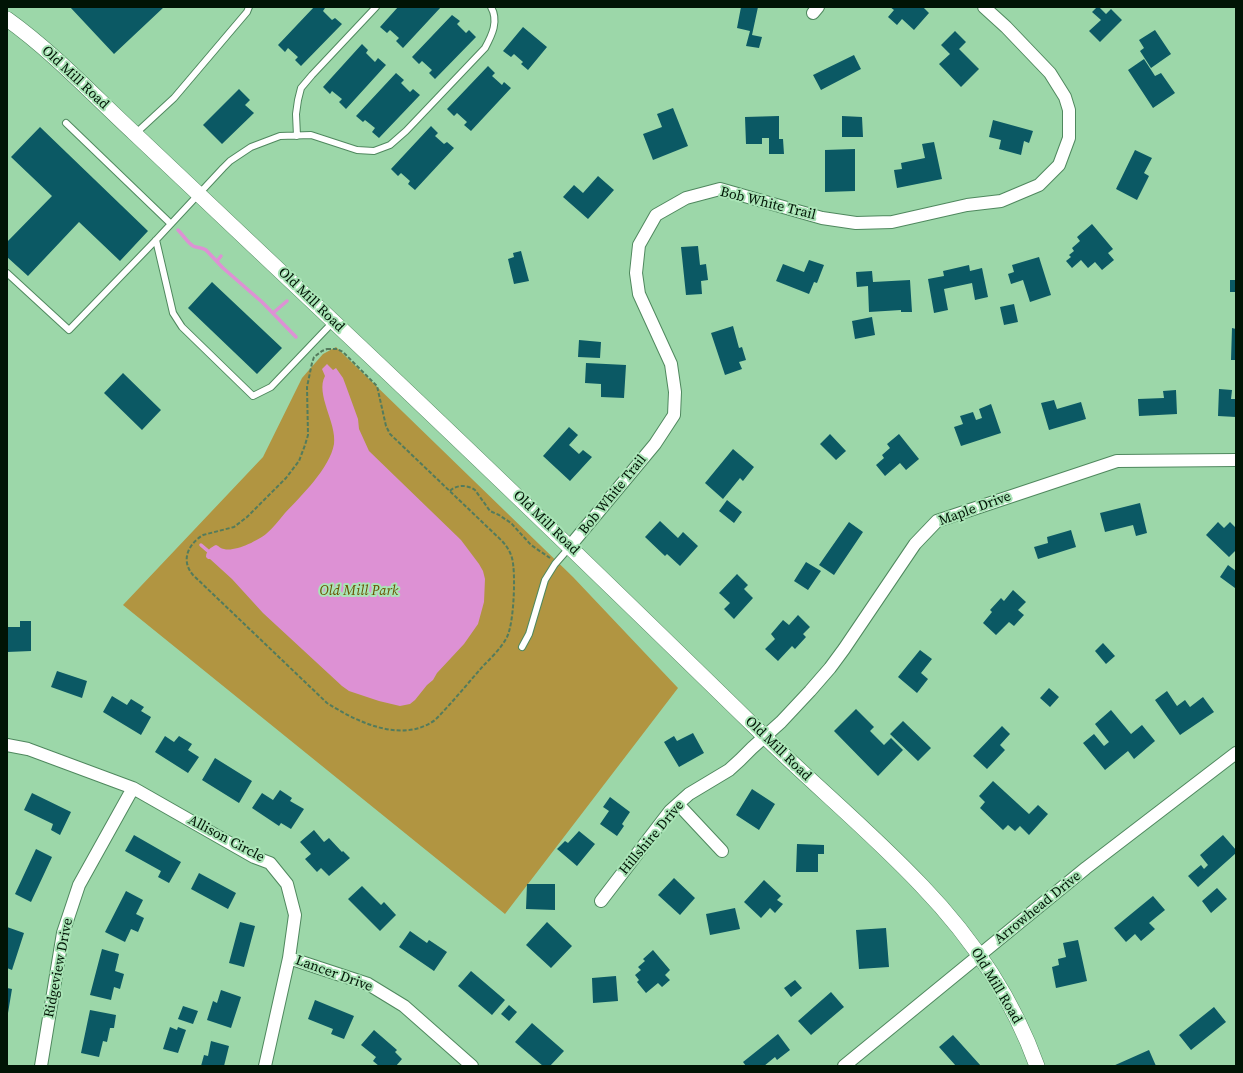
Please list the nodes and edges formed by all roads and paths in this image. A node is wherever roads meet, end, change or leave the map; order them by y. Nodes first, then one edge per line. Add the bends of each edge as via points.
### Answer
1 (249, 7) edge
2 (376, 7) edge
3 (491, 7) edge
4 (984, 7) edge
5 (7, 19) edge
6 (66, 123) dead end
7 (135, 134) junction
8 (297, 136) junction
9 (199, 193) junction
10 (171, 224) junction
11 (156, 240) junction
12 (7, 273) edge
13 (334, 321) junction
14 (1236, 460) edge
15 (450, 491) junction
16 (570, 546) junction
17 (554, 564) junction
18 (522, 647) dead end
19 (764, 737) junction
20 (7, 746) edge
21 (1236, 753) edge
22 (133, 788) junction
23 (678, 804) junction
24 (722, 851) dead end
25 (601, 901) dead end
26 (980, 956) junction
27 (289, 958) junction
28 (41, 1066) edge
29 (265, 1066) edge
30 (472, 1066) edge
31 (844, 1066) edge
32 (1037, 1066) edge

1 - 7 lane via 174,98
2 - 8 lane via 301,88 296,114
3 - 8 lane via 494,22 492,34 485,48 390,145 374,151 357,150 311,135
4 - 16 street, Bob White Trail via 1050,73 1065,97 1069,110 1068,138 1059,165 1040,185 1001,201 892,222 856,223 822,218 720,189 686,198 656,215 639,245 636,273 639,294 671,364 675,392 674,415 655,444
5 - 7 street, Old Mill Road via 42,46
6 - 10 lane
7 - 9 street, Old Mill Road
8 - 9 lane via 280,136 251,147 230,161
9 - 10 lane
9 - 13 street, Old Mill Road
10 - 11 lane
11 - 12 lane via 69,330
11 - 13 lane via 173,313 182,327 253,396 271,387
13 - 16 street, Old Mill Road
14 - 19 street, Maple Drive via 1117,461 937,522 915,544 830,668
15 - 15 path via 389,431 376,386 343,352 327,349 314,357 312,363 307,387 308,435 299,461 286,478 247,517 234,527 199,538 188,552 187,566 193,575 327,703 381,728 401,731 420,728 441,713 502,644 509,634 512,617 514,576 510,552
15 - 17 path via 455,486 468,486 475,490 490,511 511,523
16 - 17 lane
16 - 19 street, Old Mill Road
17 - 18 lane via 545,580 529,634
19 - 23 street, Hillshire Drive via 729,770 689,794
19 - 26 street, Old Mill Road via 923,887
20 - 22 street, Allison Circle via 28,749
21 - 26 street, Arrowhead Drive via 1086,868
22 - 27 street, Allison Circle via 254,857 270,863 287,884 295,915
22 - 28 street, Ridgeview Drive via 79,885 65,926
23 - 24 street
23 - 25 street, Hillshire Drive
26 - 31 street, Arrowhead Drive
26 - 32 street, Old Mill Road via 1012,1010
27 - 29 street, Allison Circle
27 - 30 street, Lancer Drive via 368,984 404,1006

